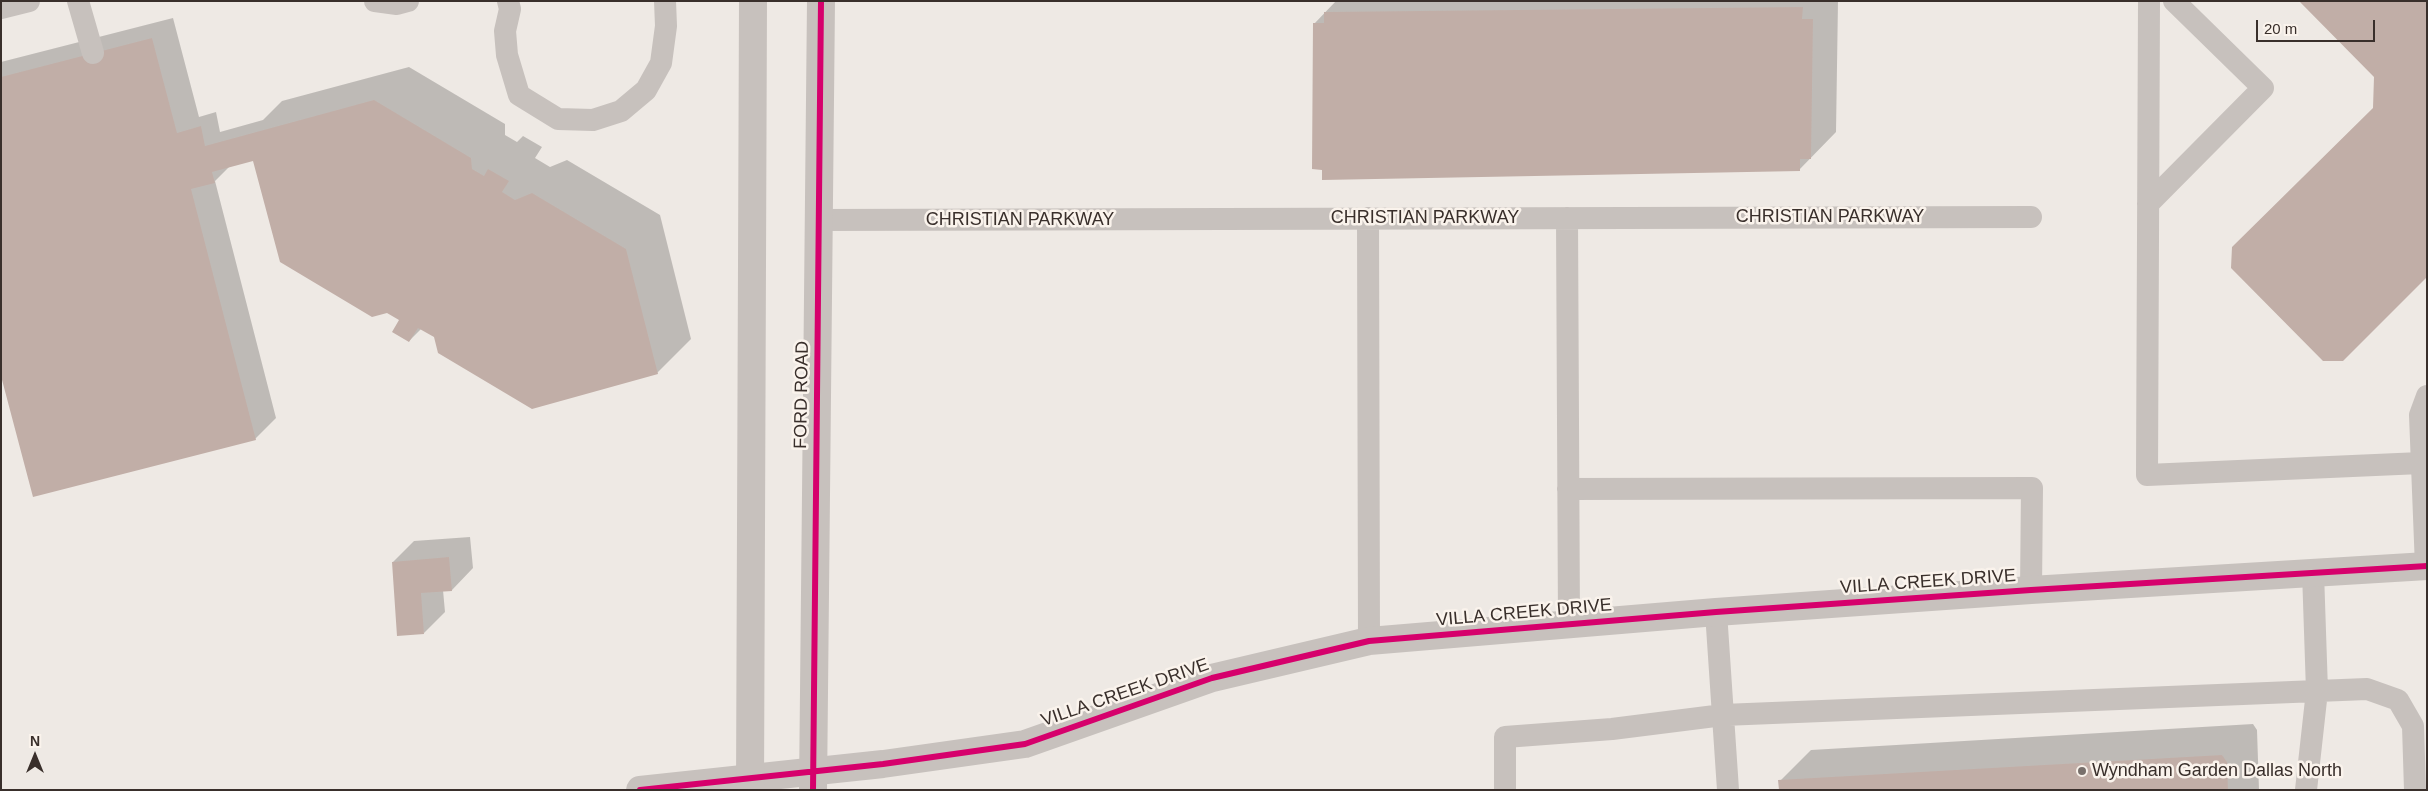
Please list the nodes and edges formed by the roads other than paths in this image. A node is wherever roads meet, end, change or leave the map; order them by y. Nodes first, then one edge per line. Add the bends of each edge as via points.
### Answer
1 (29, 1) edge
2 (78, 1) edge
3 (375, 1) edge
4 (408, 1) edge
5 (508, 1) edge
6 (665, 1) edge
7 (753, 1) edge
8 (821, 1) edge
9 (2149, 1) edge
10 (2174, 1) edge
11 (1, 8) edge
12 (92, 53) dead end
13 (2148, 204) junction
14 (2031, 216) dead end
15 (1368, 218) junction
16 (1567, 218) junction
17 (819, 220) junction
18 (2427, 396) edge
19 (2422, 462) junction
20 (1568, 489) junction
21 (2426, 566) edge
22 (2313, 572) junction
23 (2031, 590) junction
24 (1716, 612) junction
25 (1569, 624) junction
26 (1369, 641) junction
27 (2317, 691) junction
28 (1723, 714) junction
29 (814, 780) edge
30 (750, 784) edge
31 (640, 790) edge
32 (1505, 790) edge
33 (1728, 790) edge
34 (2306, 790) edge
35 (2415, 790) edge

1 - 11 lane
2 - 12 lane
3 - 4 lane via 397,4
5 - 6 lane via 506,55 519,96 558,118 593,120 621,111 646,90 661,63 666,26
7 - 30 street
8 - 17 street, FORD ROAD
9 - 13 lane
10 - 13 lane via 2263,88
13 - 19 lane via 2147,475
14 - 16 lane, CHRISTIAN PARKWAY
15 - 16 lane, CHRISTIAN PARKWAY
15 - 17 lane, CHRISTIAN PARKWAY
15 - 26 lane
16 - 20 lane
17 - 29 street, FORD ROAD
18 - 19 lane via 2420,415
19 - 21 lane
20 - 23 lane via 2032,488
20 - 25 lane
21 - 22 street, VILLA CREEK DRIVE
22 - 23 street, VILLA CREEK DRIVE
22 - 27 lane
23 - 24 street, VILLA CREEK DRIVE
24 - 25 street, VILLA CREEK DRIVE
24 - 28 lane
25 - 26 street, VILLA CREEK DRIVE
26 - 29 street, VILLA CREEK DRIVE via 1212,678 1025,744
27 - 28 lane
27 - 34 lane
27 - 35 lane via 2366,689 2398,700 2413,726
28 - 32 lane via 1612,729 1505,737
28 - 33 lane
29 - 30 street, VILLA CREEK DRIVE
30 - 31 street, VILLA CREEK DRIVE

